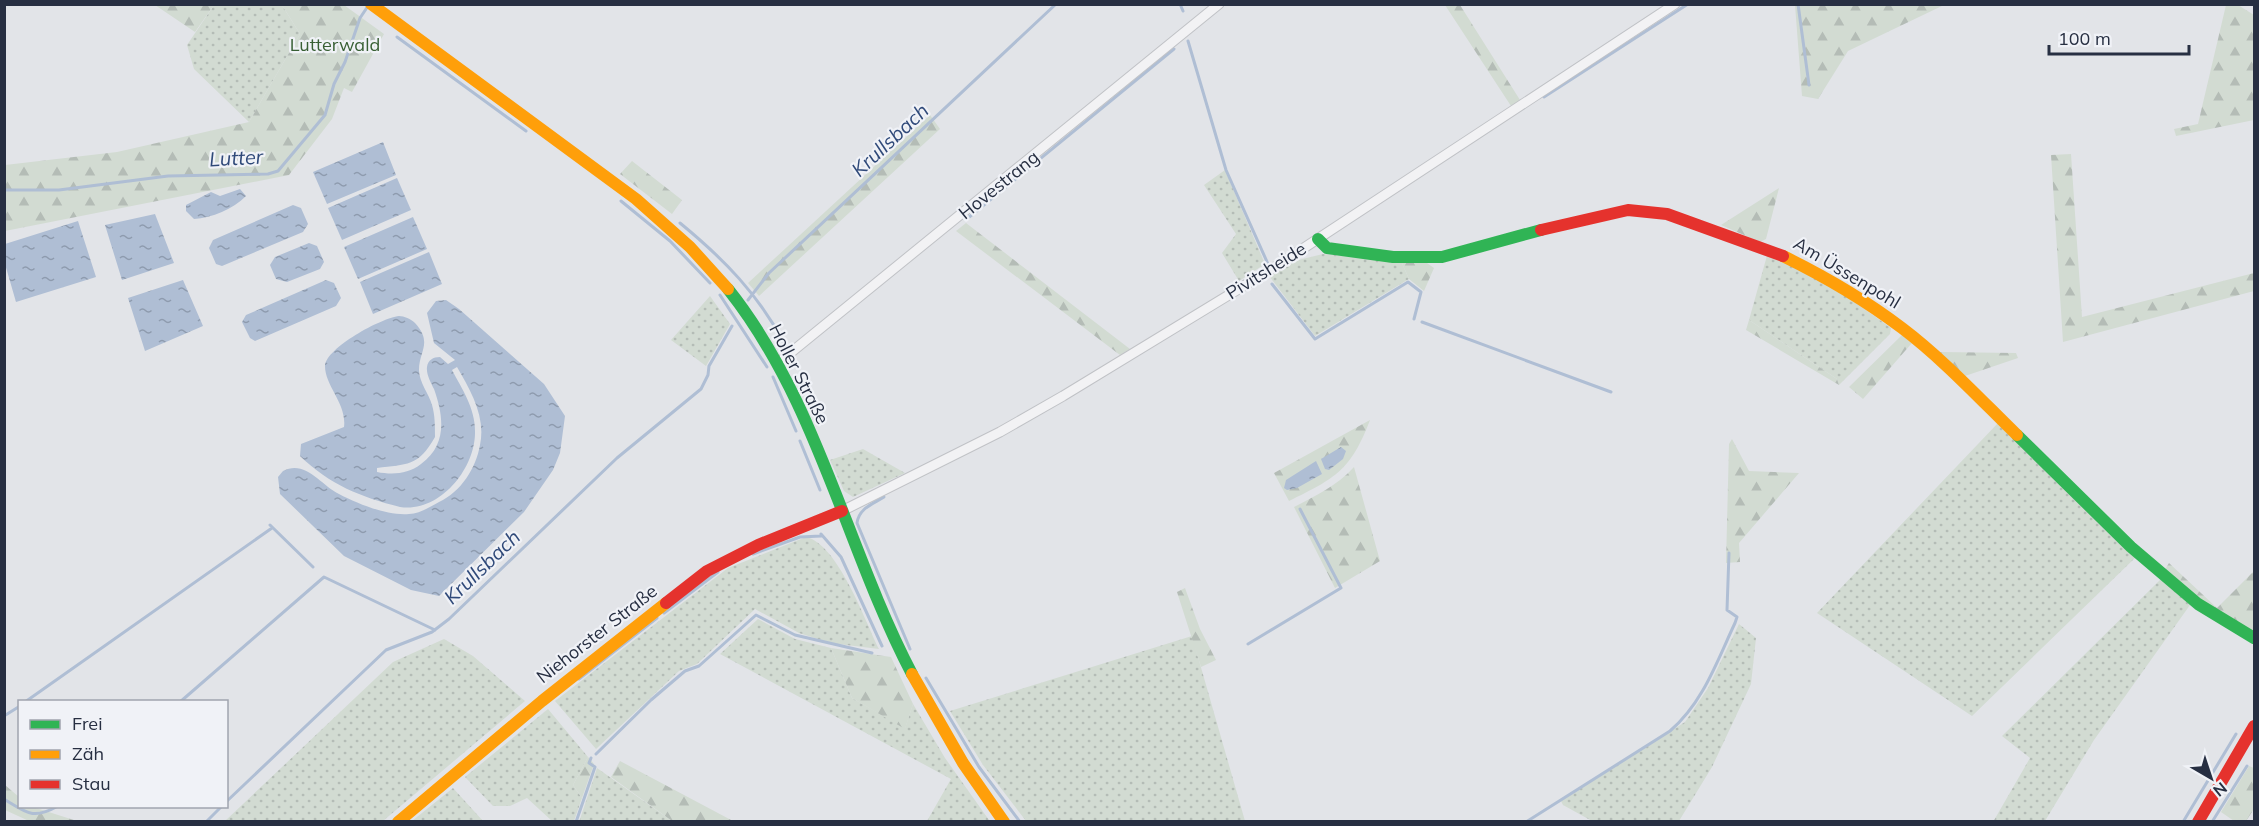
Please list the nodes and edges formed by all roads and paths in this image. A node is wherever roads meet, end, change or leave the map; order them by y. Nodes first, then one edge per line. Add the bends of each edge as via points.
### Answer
1 (1219, 4) edge
2 (1676, 4) edge
3 (375, 7) edge
4 (1318, 239) junction
5 (778, 363) junction
6 (842, 511) junction
7 (2254, 638) edge
8 (2254, 726) edge
9 (398, 822) edge
10 (1004, 822) edge
11 (2198, 822) edge

1 - 5 street, Hovestrang
2 - 4 street, Pivitsheide
3 - 5 street, Holler Straße via 663,220 722,282
4 - 6 street, Pivitsheide via 1018,422
4 - 7 street, Am Üssenpohl via 1327,248 1442,257 1628,210 1683,219 1775,252 1824,276 1902,328 1960,379 2131,548 2198,604
5 - 6 street, Holler Straße
6 - 9 street, Niehorster Straße via 758,545 707,571 542,700
6 - 10 street, Holler Straße via 910,670 956,753
8 - 11 street

